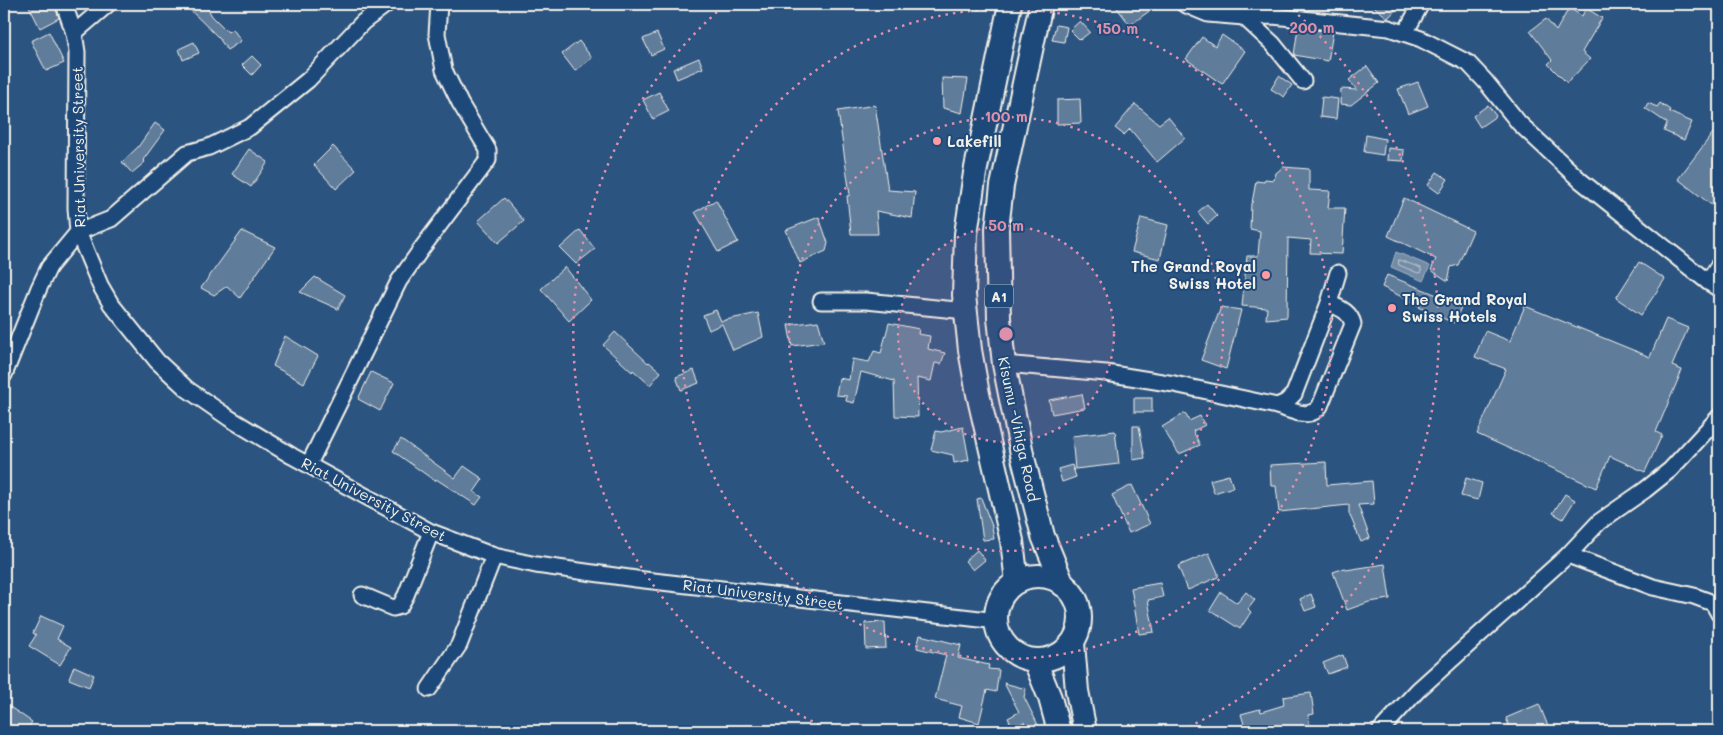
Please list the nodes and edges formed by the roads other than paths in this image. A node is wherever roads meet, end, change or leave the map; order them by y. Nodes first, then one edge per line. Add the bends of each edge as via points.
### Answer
1 (64, 4) edge
2 (108, 4) edge
3 (387, 4) edge
4 (440, 4) edge
5 (1010, 4) edge
6 (1041, 4) edge
7 (1184, 4) edge
8 (1421, 4) edge
9 (1244, 17) junction
10 (74, 33) junction
11 (1405, 33) junction
12 (1303, 81) dead end
13 (78, 232) junction
14 (1719, 265) edge
15 (1338, 273) dead end
16 (1714, 286) edge
17 (821, 301) dead end
18 (1329, 303) junction
19 (966, 311) junction
20 (1004, 364) junction
21 (4, 375) edge
22 (1277, 406) junction
23 (1719, 417) edge
24 (308, 464) junction
25 (431, 532) junction
26 (1568, 555) junction
27 (494, 556) junction
28 (1017, 582) junction
29 (1063, 585) junction
30 (362, 595) dead end
31 (1719, 614) edge
32 (996, 621) junction
33 (1073, 643) junction
34 (1035, 661) junction
35 (429, 689) dead end
36 (1059, 731) edge
37 (1085, 731) edge
38 (1380, 731) edge

1 - 10 street, Riat University Street
2 - 10 street
3 - 13 street via 363,22 308,80 250,127 209,147 187,153 111,218
4 - 24 street via 437,34 444,70 488,150 488,160 399,282
5 - 19 highway, Kisumu -Vihiga Road / A1 via 975,173 966,234
6 - 20 highway, Kisumu -Vihiga Road / A1 via 1002,186 997,229 999,318
7 - 9 street via 1208,14
8 - 11 street
9 - 11 street via 1273,16 1389,28
9 - 12 street via 1273,44
10 - 13 street, Riat University Street via 77,52
11 - 16 street via 1468,63 1518,123 1575,175
13 - 21 street via 49,267 38,288
13 - 24 street, Riat University Street via 111,304 158,361 187,389
14 - 16 street
15 - 18 street
17 - 19 street
18 - 22 street via 1294,394
18 - 22 street via 1346,312 1353,324 1320,406 1312,414
19 - 28 highway, Kisumu -Vihiga Road / A1 via 978,394 1012,542
20 - 22 street via 1106,373
20 - 29 highway, Kisumu -Vihiga Road / A1 via 1043,536
23 - 26 street via 1670,470 1599,522
24 - 25 street, Riat University Street
25 - 27 street, Riat University Street
25 - 30 street via 400,606 393,608
26 - 31 street via 1652,587 1713,603
26 - 38 street via 1418,690
27 - 32 street, Riat University Street via 636,579
27 - 35 street via 459,646
28 - 29 highway via 1042,576
28 - 32 highway via 1006,590 1000,601
29 - 33 highway, A1 via 1076,601 1080,615 1079,630
32 - 34 highway via 1010,650
33 - 34 highway via 1063,653
33 - 37 highway, A1 via 1077,691
34 - 36 highway

